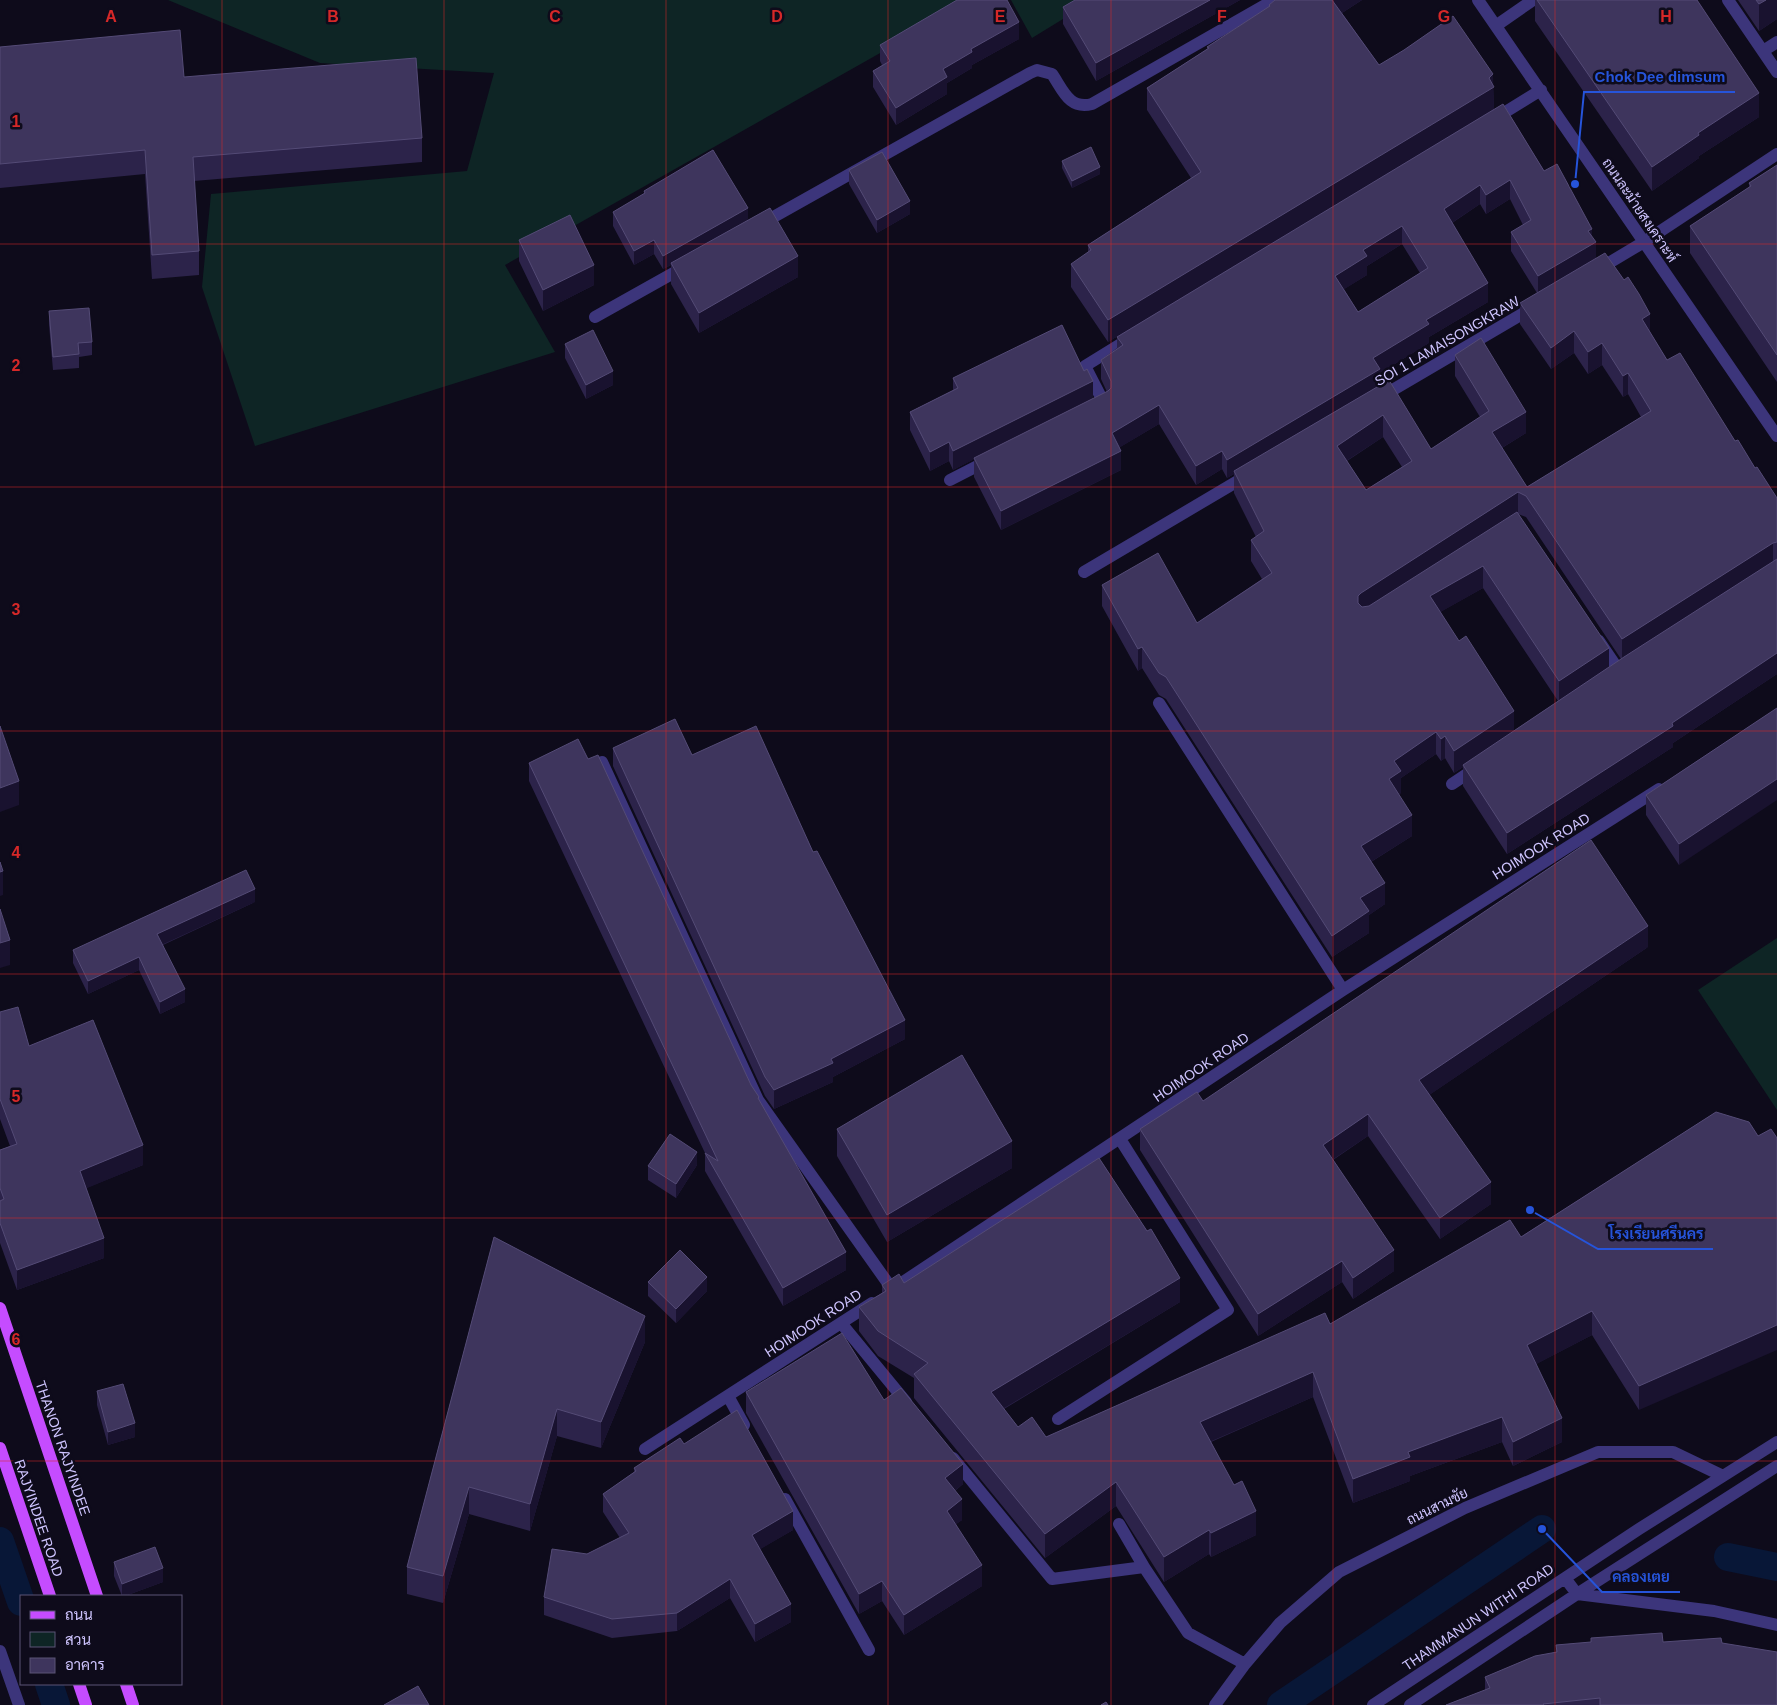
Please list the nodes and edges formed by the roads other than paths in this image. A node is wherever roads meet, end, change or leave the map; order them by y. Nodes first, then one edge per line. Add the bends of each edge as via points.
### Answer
1 (1274, 0) edge
2 (1478, 0) edge
3 (1533, 0) edge
4 (1728, 0) edge
5 (1497, 25) junction
6 (1777, 42) edge
7 (1763, 51) junction
8 (1777, 72) edge
9 (1541, 90) junction
10 (1482, 126) edge
11 (1777, 154) edge
12 (751, 229) edge
13 (1644, 242) junction
14 (699, 258) edge
15 (1585, 277) edge
16 (1542, 302) edge
17 (595, 317) dead end
18 (1144, 330) edge
19 (1364, 407) edge
20 (1087, 411) edge
21 (1777, 436) edge
22 (1001, 454) edge
23 (1262, 467) edge
24 (950, 480) dead end
25 (1084, 572) dead end
26 (1594, 632) edge
27 (1621, 672) edge
28 (1159, 702) dead end
29 (602, 762) edge
30 (1484, 763) edge
31 (1452, 784) dead end
32 (1668, 784) edge
33 (1343, 990) junction
34 (1120, 1139) junction
35 (892, 1289) junction
36 (0, 1308) edge
37 (841, 1323) junction
38 (728, 1396) junction
39 (915, 1413) edge
40 (1058, 1419) dead end
41 (749, 1434) edge
42 (1777, 1442) edge
43 (944, 1447) edge
44 (0, 1448) edge
45 (644, 1448) dead end
46 (1777, 1466) edge
47 (1723, 1476) junction
48 (780, 1491) edge
49 (1119, 1524) dead end
50 (1144, 1567) junction
51 (1564, 1578) junction
52 (1577, 1594) junction
53 (50, 1595) edge
54 (97, 1595) edge
55 (1777, 1625) edge
56 (869, 1650) dead end
57 (0, 1651) edge
58 (1245, 1664) junction
59 (79, 1685) edge
60 (126, 1685) edge
61 (19, 1705) edge
62 (86, 1705) edge
63 (133, 1705) edge
64 (1215, 1705) edge
65 (1373, 1705) edge
66 (1410, 1705) edge

1 - 12 street via 1092,104 1084,106 1071,101 1052,74 1037,70 1030,73
2 - 5 street, ถนนละม้ายสงเคราะห์
3 - 5 street
4 - 7 street
5 - 9 street, ถนนละม้ายสงเคราะห์
6 - 7 street
7 - 8 street
9 - 10 street
9 - 13 street, ถนนละม้ายสงเคราะห์
11 - 13 street
13 - 15 street
13 - 21 street, ถนนละม้ายสงเคราะห์
14 - 17 street
16 - 19 street, SOI 1 LAMAISONGKRAW
18 - 20 street via 1085,366 1104,403
22 - 24 street
23 - 25 street
26 - 27 street
28 - 33 street
29 - 35 street via 758,1100
30 - 31 street
32 - 33 street, HOIMOOK ROAD
33 - 34 street, HOIMOOK ROAD
34 - 35 street, HOIMOOK ROAD
34 - 40 street via 1228,1310
35 - 37 street, HOIMOOK ROAD
36 - 54 main road, THANON RAJYINDEE
37 - 38 street, HOIMOOK ROAD
37 - 39 street
38 - 41 street
38 - 45 street, HOIMOOK ROAD
42 - 47 street, THAMMANUN WITHI ROAD
43 - 50 street via 1052,1579
44 - 53 main road, RAJYINDEE ROAD
46 - 52 street
47 - 51 street, THAMMANUN WITHI ROAD
47 - 58 street, ถนนสามชัย via 1673,1452 1598,1452 1465,1508 1339,1572 1280,1622
48 - 56 street
49 - 50 street
50 - 58 street via 1188,1633
51 - 52 street
51 - 65 street, THAMMANUN WITHI ROAD
52 - 55 street via 1714,1611
52 - 66 street
57 - 61 street
58 - 64 street, ถนนสามชัย
59 - 62 main road
60 - 63 main road

